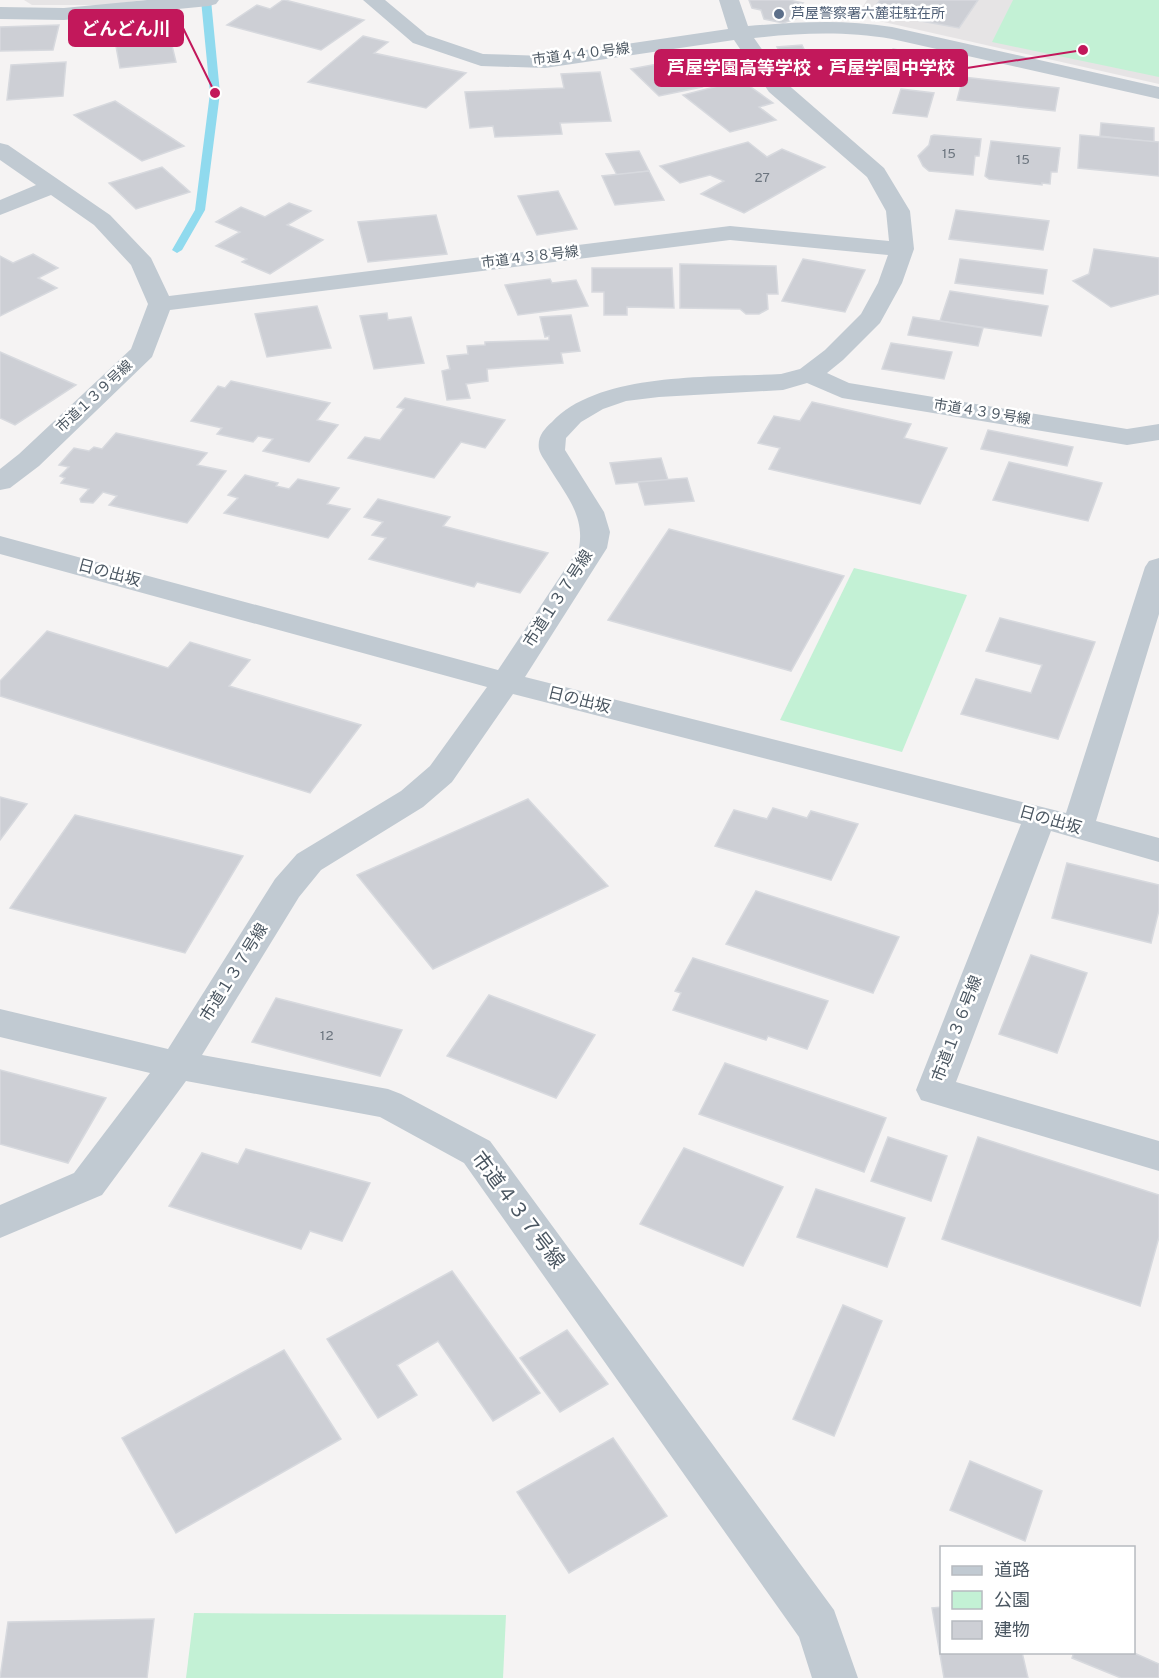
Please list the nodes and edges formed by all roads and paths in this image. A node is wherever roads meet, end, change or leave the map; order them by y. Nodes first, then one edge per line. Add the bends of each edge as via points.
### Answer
1 (209, 0) edge
2 (373, 0) edge
3 (729, 0) edge
4 (2, 8) edge
5 (740, 33) junction
6 (1159, 93) edge
7 (0, 150) edge
8 (53, 186) junction
9 (0, 208) edge
10 (902, 249) junction
11 (160, 304) junction
12 (809, 374) junction
13 (1159, 432) edge
14 (0, 482) edge
15 (0, 544) edge
16 (1159, 567) edge
17 (506, 682) junction
18 (1040, 817) junction
19 (1077, 828) junction
20 (1159, 850) edge
21 (0, 1023) edge
22 (177, 1065) junction
23 (1159, 1156) edge
24 (0, 1222) edge
25 (835, 1678) edge

1 - 4 street via 64,14
2 - 5 street, 市道４４０号線 via 420,39 481,60 545,62
3 - 5 street, 市道１３７号線
5 - 6 street, 市道４４０号線 via 854,27
5 - 10 street, 市道１３７号線 via 777,87 876,173 898,212
7 - 8 street
8 - 9 street
8 - 11 street via 102,220 142,263
10 - 11 street, 市道４３８号線 via 730,233
10 - 12 street, 市道１３７号線 via 872,318
11 - 14 street, 市道１３９号線 via 143,352 29,460
12 - 13 street, 市道４３９号線 via 853,392 1127,437
12 - 17 street, 市道１３７号線 via 783,382 622,393 572,416 553,436 552,450 590,512 596,532 593,548
15 - 17 street, 日の出坂
16 - 19 street
17 - 18 street, 日の出坂
17 - 22 street, 市道１３７号線 via 441,774 412,799 309,862 287,888
18 - 19 street, 日の出坂
18 - 23 street, 市道１３６号線 via 934,1090
19 - 20 street, 日の出坂
21 - 22 street, 市道４３７号線
22 - 24 street, 市道１３７号線 via 88,1184
22 - 25 street, 市道４３７号線 via 388,1104 477,1152 818,1626

